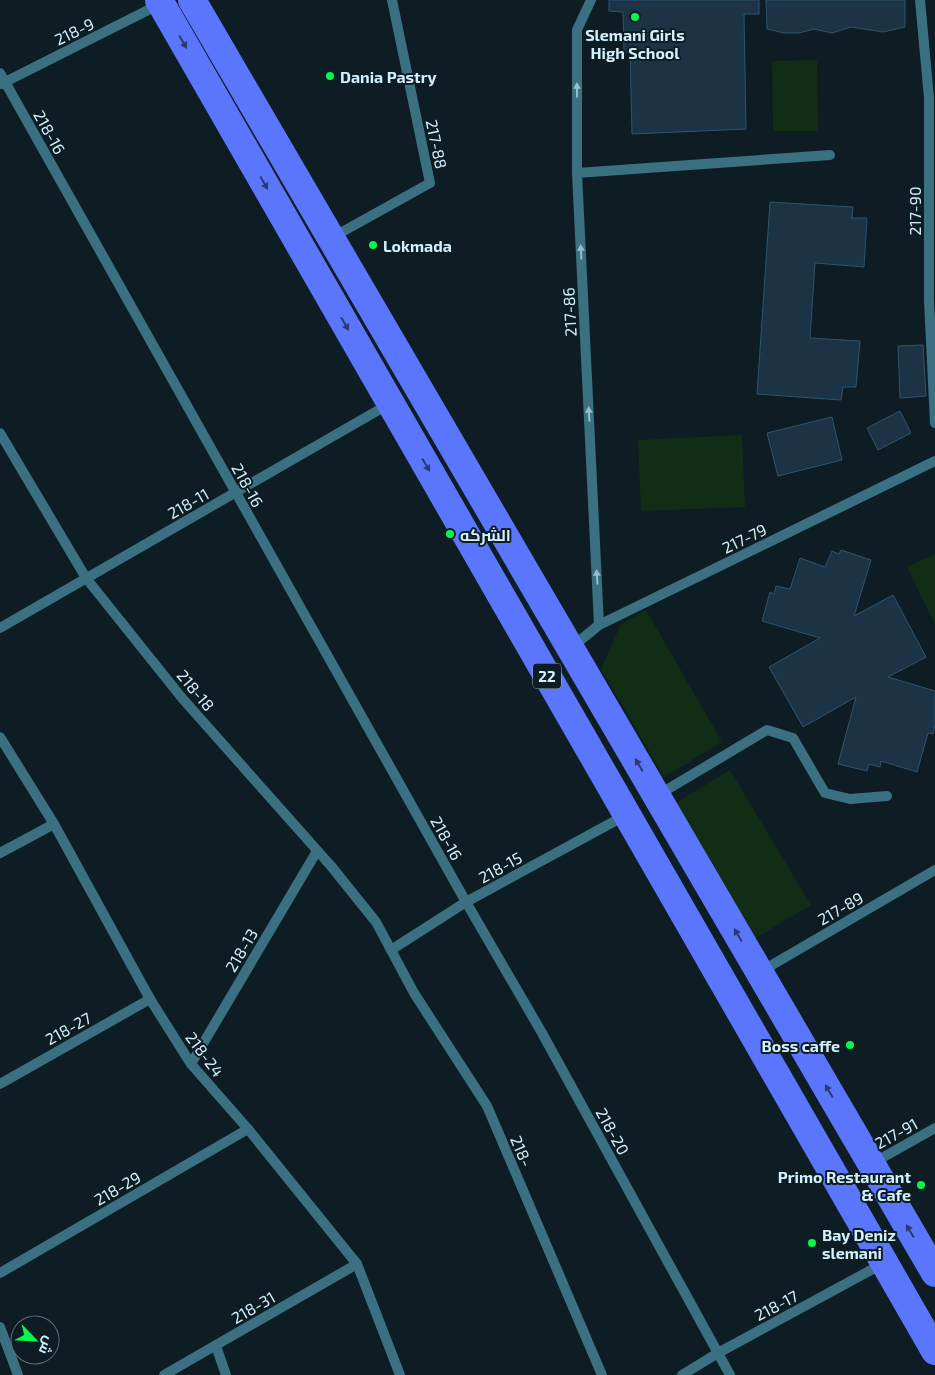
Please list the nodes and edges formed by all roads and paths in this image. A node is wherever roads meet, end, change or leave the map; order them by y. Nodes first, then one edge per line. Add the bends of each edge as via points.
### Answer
1 (192, 0) edge
2 (392, 0) edge
3 (591, 0) edge
4 (920, 0) edge
5 (160, 2) edge
6 (2, 79) edge
7 (932, 97) edge
8 (830, 155) dead end
9 (577, 173) junction
10 (331, 238) junction
11 (932, 300) edge
12 (390, 404) junction
13 (935, 423) edge
14 (0, 433) edge
15 (935, 461) edge
16 (236, 492) junction
17 (86, 578) junction
18 (599, 625) junction
19 (0, 628) edge
20 (570, 648) junction
21 (0, 738) edge
22 (657, 795) junction
23 (887, 796) dead end
24 (627, 815) junction
25 (54, 824) junction
26 (318, 851) junction
27 (0, 854) edge
28 (935, 870) edge
29 (466, 902) junction
30 (391, 950) junction
31 (760, 973) junction
32 (150, 999) junction
33 (191, 1064) junction
34 (0, 1084) edge
35 (935, 1128) edge
36 (248, 1129) junction
37 (871, 1164) junction
38 (884, 1263) junction
39 (357, 1264) junction
40 (0, 1273) edge
41 (935, 1273) edge
42 (0, 1327) edge
43 (216, 1346) junction
44 (935, 1351) edge
45 (718, 1353) junction
46 (18, 1375) edge
47 (164, 1375) edge
48 (226, 1375) edge
49 (400, 1375) edge
50 (602, 1375) edge
51 (682, 1375) edge
52 (730, 1375) edge

1 - 10 main road, 22
2 - 10 street, 217-88 via 430,183
9 -> 3 street, 217-86 via 577,30
4 - 7 street, 217-90
5 - 6 street, 218-9
5 -> 12 main road, 22
6 - 16 street, 218-16
7 - 11 street, 217-90
8 - 9 street
18 -> 9 street, 217-86
10 - 20 main road, 22
11 - 13 street, 217-90
12 - 16 street, 218-11
12 -> 24 main road, 22
14 - 17 street, 218-18
15 - 18 street, 217-79
16 - 17 street, 218-11
16 - 29 street, 218-16
17 - 19 street, 218-11
17 - 26 street, 218-18 via 182,698
18 - 20 street, 217-79
22 -> 20 main road, 22
21 - 25 street, 218-24
22 - 23 street via 767,730 793,738 825,794 850,799
31 -> 22 main road, 22
24 - 29 street, 218-15
24 - 38 main road, 22
25 - 27 street
25 - 32 street, 218-24
26 - 30 street, 218-18 via 376,922
26 - 33 street, 218-13
28 - 31 street, 217-89
29 - 30 street, 218-15
29 - 45 street, 218-20
30 - 50 street, 218- via 414,993 487,1106
37 -> 31 main road, 22
32 - 33 street, 218-24
32 - 34 street, 218-27
33 - 36 street, 218-24
35 - 37 street, 217-91
36 - 39 street, 218-24
36 - 40 street, 218-29
41 -> 37 main road, 22
38 - 44 main road, 22
38 - 45 street, 218-17
39 - 43 street, 218-31
39 - 49 street, 218-24
42 - 46 street
43 - 47 street, 218-31
43 - 48 street
45 - 51 street, 218-17
45 - 52 street, 218-20

